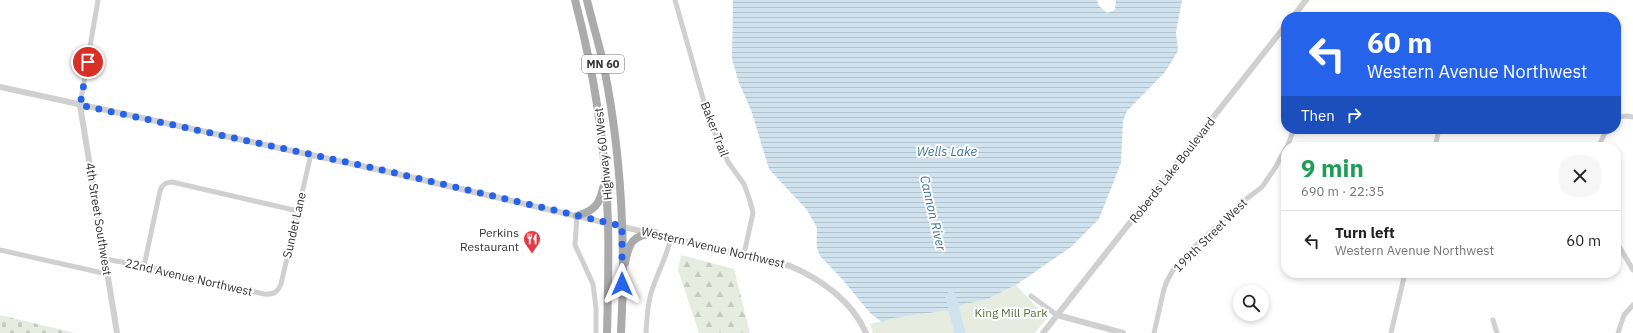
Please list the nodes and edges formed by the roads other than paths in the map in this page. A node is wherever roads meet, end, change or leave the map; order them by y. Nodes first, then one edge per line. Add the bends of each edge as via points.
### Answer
1 (98, 0) edge
2 (575, 0) edge
3 (587, 0) edge
4 (675, 0) edge
5 (1306, 0) edge
6 (1297, 12) edge
7 (1281, 31) edge
8 (0, 87) edge
9 (80, 105) junction
10 (1621, 117) edge
11 (1633, 117) edge
12 (311, 154) junction
13 (1281, 157) edge
14 (605, 174) junction
15 (298, 210) junction
16 (577, 216) junction
17 (608, 222) junction
18 (622, 226) junction
19 (655, 233) junction
20 (671, 237) junction
21 (0, 250) edge
22 (1621, 250) edge
23 (744, 254) junction
24 (105, 259) junction
25 (144, 266) junction
26 (1633, 270) edge
27 (107, 274) junction
28 (1404, 278) edge
29 (622, 284) junction
30 (274, 294) joint
31 (1031, 296) dead end
32 (1633, 305) edge
33 (1057, 315) junction
34 (1493, 320) dead end
35 (117, 333) edge
36 (596, 333) edge
37 (607, 333) edge
38 (621, 333) edge
39 (646, 333) edge
40 (866, 333) edge
41 (1043, 333) edge
42 (1123, 333) edge
43 (1154, 333) edge
44 (1391, 333) edge
45 (1497, 333) edge
46 (1618, 333) edge

1 - 9 street
2 - 14 main road, Highway 60 West / MN 60 via 595,95
3 - 18 main road, Highway 60 West / MN 60 via 607,86
4 - 23 street, Baker Trail via 714,131 728,162 744,184 750,201 753,213
5 - 6 street
7 - 33 street, Roberds Lake Boulevard
8 - 9 street, Western Avenue Northwest
9 - 12 street, Western Avenue Northwest
9 - 24 street, 4th Street Southwest
10 - 11 street
12 - 15 street, Sundet Lane
12 - 16 street, Western Avenue Northwest
13 - 43 street, 199th Street West via 1262,187 1191,250 1173,270 1164,289
14 - 16 main road via 602,196 598,204 587,213
14 - 17 main road, Highway 60 West / MN 60
15 - 25 street via 172,182 166,183 160,191
15 - 30 street, Sundet Lane via 281,284
16 - 17 street, Western Avenue Northwest
16 - 36 street via 575,245 593,284
17 - 18 street, Western Avenue Northwest
17 - 37 main road, Highway 60 West / MN 60
18 - 19 street, Western Avenue Northwest
18 - 29 main road, Highway 60 West / MN 60
19 - 20 street, Western Avenue Northwest
19 - 29 main road via 639,236 630,245
20 - 23 street, Western Avenue Northwest
20 - 39 street via 668,253 650,296
21 - 27 street
22 - 26 street
23 - 40 street, Western Avenue Northwest via 806,272 845,302
24 - 25 street, 22nd Avenue Northwest
24 - 27 street, 4th Street Southwest
25 - 30 street, 22nd Avenue Northwest via 264,294
27 - 35 street, 4th Street Southwest
28 - 44 street
29 - 38 main road, Highway 60 West / MN 60
31 - 33 street
32 - 46 street via 1624,315
33 - 41 street, Roberds Lake Boulevard
33 - 42 street
34 - 45 street

